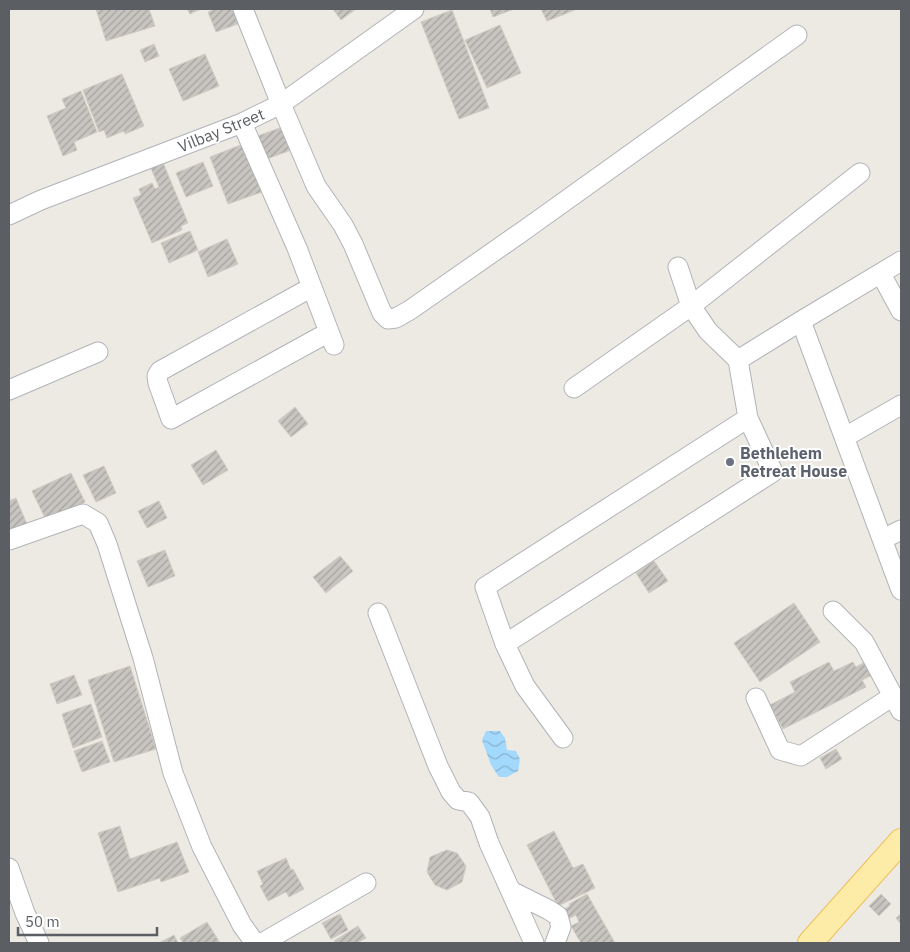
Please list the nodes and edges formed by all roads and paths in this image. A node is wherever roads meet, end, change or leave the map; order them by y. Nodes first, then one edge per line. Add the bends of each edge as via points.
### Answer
1 (243, 9) edge
2 (414, 9) edge
3 (797, 35) dead end
4 (281, 104) junction
5 (242, 123) junction
6 (860, 173) dead end
7 (9, 215) edge
8 (901, 262) edge
9 (678, 267) dead end
10 (881, 274) junction
11 (312, 287) junction
12 (691, 306) junction
13 (901, 311) edge
14 (801, 321) junction
15 (98, 352) dead end
16 (738, 360) junction
17 (574, 388) dead end
18 (9, 390) edge
19 (901, 405) edge
20 (748, 418) junction
21 (845, 437) junction
22 (901, 530) edge
23 (9, 540) edge
24 (883, 540) junction
25 (901, 590) edge
26 (833, 611) dead end
27 (378, 614) dead end
28 (505, 644) junction
29 (756, 698) dead end
30 (897, 704) edge
31 (563, 738) dead end
32 (901, 841) edge
33 (9, 868) edge
34 (366, 883) dead end
35 (510, 889) junction
36 (39, 943) edge
37 (255, 943) edge
38 (262, 943) edge
39 (534, 943) edge
40 (556, 943) edge
41 (810, 943) edge

1 - 4 street
2 - 4 street, Vilbay Street
3 - 4 street via 396,318 388,319 382,314 354,244 316,186
4 - 5 street, Vilbay Street
5 - 7 street, Vilbay Street
5 - 11 street
6 - 12 street
8 - 10 street
9 - 12 street
10 - 13 street
10 - 14 street
11 - 11 street via 331,339 171,419 158,383 160,371
12 - 16 street via 708,331
12 - 17 street
14 - 16 street
14 - 21 street
15 - 18 street
16 - 20 street
19 - 21 street
20 - 28 street via 485,587
20 - 28 street via 773,472
21 - 24 street
22 - 24 street
23 - 37 street via 83,514 98,523 143,658 172,773 202,847 242,925
24 - 25 street
26 - 30 street via 864,642
27 - 35 street via 438,766 451,792 458,800 469,802 480,816
28 - 31 street via 525,686
29 - 30 street via 780,750 802,756
32 - 41 main road
33 - 36 street
34 - 38 street
35 - 39 street
35 - 40 street via 558,916 560,927

